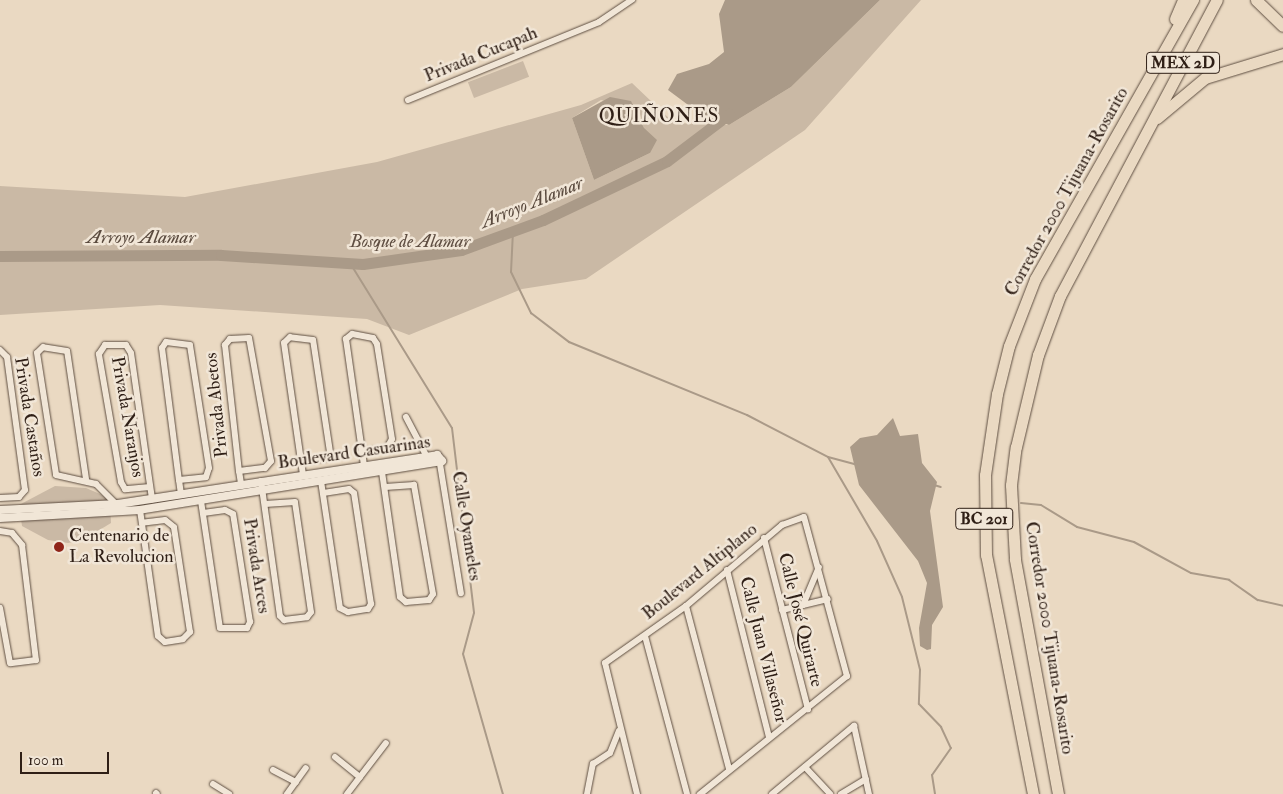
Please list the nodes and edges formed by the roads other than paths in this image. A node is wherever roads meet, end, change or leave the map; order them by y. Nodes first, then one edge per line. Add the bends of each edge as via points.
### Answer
1 (632, 0) edge
2 (1183, 0) edge
3 (1193, 0) edge
4 (1217, 0) edge
5 (1256, 0) edge
6 (1283, 26) edge
7 (1283, 54) edge
8 (1149, 79) junction
9 (408, 100) dead end
10 (1149, 126) junction
11 (0, 350) edge
12 (406, 417) dead end
13 (362, 452) junction
14 (426, 457) junction
15 (301, 462) junction
16 (440, 464) junction
17 (364, 466) junction
18 (239, 471) junction
19 (382, 472) junction
20 (302, 475) junction
21 (86, 479) junction
22 (179, 480) junction
23 (261, 481) junction
24 (321, 481) junction
25 (241, 484) junction
26 (150, 487) junction
27 (385, 487) junction
28 (262, 490) junction
29 (323, 493) junction
30 (181, 494) junction
31 (0, 498) edge
32 (152, 500) junction
33 (200, 501) junction
34 (264, 504) junction
35 (119, 508) junction
36 (0, 510) edge
37 (140, 510) junction
38 (203, 513) junction
39 (0, 518) edge
40 (142, 523) junction
41 (0, 531) edge
42 (764, 538) junction
43 (819, 567) junction
44 (727, 570) junction
45 (461, 593) dead end
46 (828, 599) junction
47 (803, 605) junction
48 (686, 606) junction
49 (0, 608) edge
50 (782, 610) junction
51 (645, 636) junction
52 (808, 709) junction
53 (619, 731) junction
54 (769, 737) junction
55 (386, 743) dead end
56 (335, 757) dead end
57 (805, 767) junction
58 (306, 768) dead end
59 (729, 769) junction
60 (273, 770) dead end
61 (360, 777) junction
62 (866, 779) junction
63 (296, 782) junction
64 (214, 784) dead end
65 (229, 794) edge
66 (287, 794) edge
67 (347, 794) edge
68 (587, 794) edge
69 (637, 794) edge
70 (687, 794) edge
71 (700, 794) edge
72 (772, 794) edge
73 (830, 794) edge
74 (841, 794) edge
75 (869, 794) edge
76 (1033, 794) edge
77 (1058, 794) edge

1 - 9 street, Privada Cucapah via 565,37
2 - 8 highway
3 - 8 highway, Corredor 2000 Tijuana-Rosarito / BC 201
4 - 10 highway, MEX 2D
5 - 6 highway
7 - 10 highway via 1205,78
8 - 76 highway, Corredor 2000 Tijuana-Rosarito / BC 201 via 1035,279 1009,346 989,435 986,555
10 - 77 highway, Corredor 2000 Tijuana-Rosarito / BC 201 via 1060,296 1038,355 1016,447 1011,485 1014,551
11 - 31 street, Privada Castaños via 7,357 25,490 19,497
12 - 14 street
13 - 13 street via 387,448 392,439 377,344 373,338 352,334 346,339
13 - 17 street
14 - 16 street, Boulevard Casuarinas via 440,456
14 - 17 street, Boulevard Casuarinas
15 - 15 street via 326,458 330,452 313,340 290,336 284,344
15 - 20 street
16 - 19 street, Boulevard Casuarinas
16 - 45 street, Calle Oyameles
17 - 20 street, Boulevard Casuarinas
18 - 18 street, Privada Abetos via 265,468 271,461 249,338 230,339 225,345
18 - 25 street, Privada Abetos
19 - 24 street, Boulevard Casuarinas
19 - 27 street
20 - 23 street, Boulevard Casuarinas
21 - 21 street via 59,478 54,471 37,353 43,347 61,347 67,351
21 - 35 street
22 - 22 street via 206,477 209,468 190,345 166,342 162,348
22 - 30 street
23 - 25 street, Boulevard Casuarinas
23 - 28 street
24 - 28 street, Boulevard Casuarinas
24 - 29 street
25 - 30 street, Boulevard Casuarinas
26 - 26 street, Privada Naranjos via 130,348 105,345 99,354 121,482 125,489
26 - 32 street, Privada Naranjos
27 - 27 street via 400,597 406,602 429,600 433,594 414,485
28 - 33 street, Boulevard Casuarinas
28 - 34 street
29 - 29 street via 340,608 348,612 368,609 371,604 354,493 349,489
30 - 32 street, Boulevard Casuarinas
32 - 35 street, Boulevard Casuarinas
33 - 37 street, Boulevard Casuarinas
33 - 38 street, Privada Arces
34 - 34 street via 280,616 284,620 307,617 311,612 295,502
35 - 36 street, Boulevard Casuarinas
35 - 37 street, Boulevard Casuarinas
35 - 39 street, Boulevard Casuarinas
37 - 40 street
38 - 38 street, Privada Arces via 220,628 247,628 250,622 233,514 226,510
40 - 40 street via 158,636 165,642 183,639 190,632 174,527 165,520
41 - 49 street via 12,533 22,545 36,660 10,663
42 - 43 street, Boulevard Altiplano via 804,517
42 - 44 street, Boulevard Altiplano
42 - 50 street, Calle José Quirarte
43 - 46 street
43 - 47 street
44 - 48 street, Boulevard Altiplano
44 - 54 street, Calle Juan Villaseñor
46 - 47 street
46 - 52 street via 847,676
47 - 50 street
48 - 51 street, Boulevard Altiplano
48 - 59 street
50 - 52 street, Calle José Quirarte
51 - 53 street, Boulevard Altiplano via 605,663
51 - 70 street
52 - 54 street
53 - 68 street via 610,753 593,764
53 - 69 street, Boulevard Altiplano
54 - 59 street
55 - 61 street
56 - 61 street
57 - 62 street via 854,726
57 - 72 street
57 - 73 street
58 - 63 street
59 - 71 street
60 - 63 street
61 - 67 street
62 - 74 street
62 - 75 street
63 - 66 street
64 - 65 street

